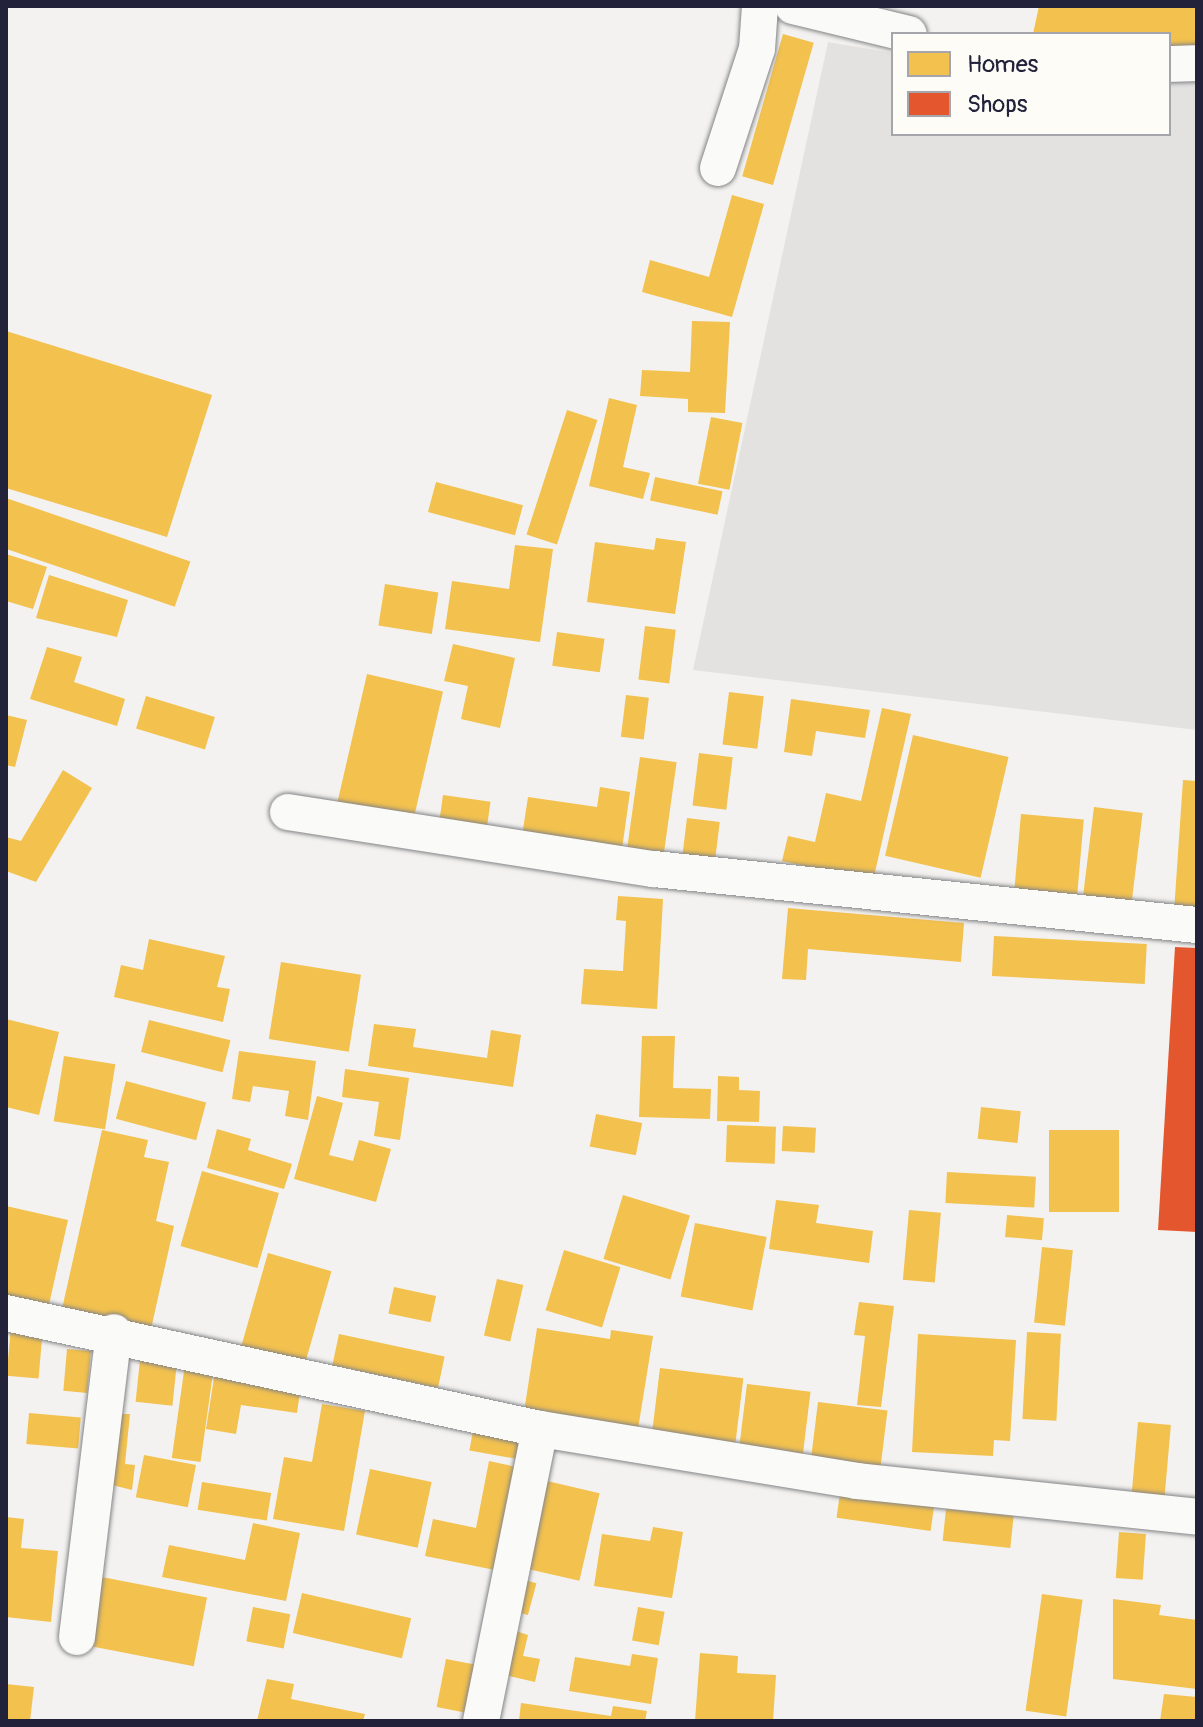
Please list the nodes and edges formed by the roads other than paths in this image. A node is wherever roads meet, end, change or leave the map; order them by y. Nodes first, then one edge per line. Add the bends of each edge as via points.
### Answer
1 (760, 6) edge
2 (793, 6) edge
3 (901, 32) edge
4 (1197, 63) edge
5 (1171, 64) edge
6 (718, 168) dead end
7 (288, 812) dead end
8 (1197, 925) edge
9 (6, 1313) edge
10 (114, 1332) junction
11 (540, 1429) junction
12 (1197, 1517) edge
13 (77, 1637) dead end
14 (481, 1721) edge

1 - 6 street via 757,49
2 - 3 street
4 - 5 street
7 - 8 street via 654,869
9 - 10 street
10 - 11 street
10 - 13 street
11 - 12 street via 857,1481
11 - 14 street

